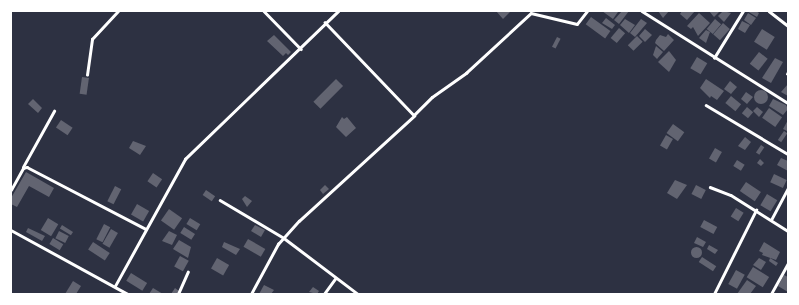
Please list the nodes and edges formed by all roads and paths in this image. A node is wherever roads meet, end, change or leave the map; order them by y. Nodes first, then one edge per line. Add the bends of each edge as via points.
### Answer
1 (118, 11) edge
2 (264, 11) edge
3 (338, 11) edge
4 (587, 11) edge
5 (642, 11) edge
6 (743, 11) edge
7 (769, 11) edge
8 (325, 23) junction
9 (788, 26) edge
10 (301, 49) junction
11 (714, 58) junction
12 (87, 75) dead end
13 (788, 103) edge
14 (706, 105) dead end
15 (54, 111) dead end
16 (414, 116) junction
17 (788, 154) edge
18 (23, 168) junction
19 (710, 187) dead end
20 (788, 188) edge
21 (11, 190) edge
22 (220, 200) dead end
23 (756, 210) junction
24 (771, 220) junction
25 (146, 228) junction
26 (11, 230) edge
27 (788, 230) edge
28 (284, 238) junction
29 (788, 263) edge
30 (188, 272) dead end
31 (335, 279) junction
32 (115, 286) junction
33 (128, 294) edge
34 (178, 294) edge
35 (251, 294) edge
36 (324, 294) edge
37 (358, 294) edge
38 (714, 294) edge
39 (771, 294) edge

1 - 12 street via 92,39
2 - 10 street
3 - 8 street
4 - 16 street via 577,24 531,13 466,73 432,97
5 - 11 street
6 - 11 street
7 - 9 street
8 - 10 street
8 - 16 street
10 - 25 street via 185,160
11 - 13 street via 761,84
14 - 17 street
15 - 18 street
16 - 28 street
18 - 21 street
18 - 25 street via 27,167
19 - 23 street via 732,195
20 - 24 street
22 - 28 street
23 - 24 street
23 - 38 street
24 - 27 street
25 - 32 street
26 - 32 street
28 - 31 street
28 - 35 street
29 - 39 street
30 - 34 street
31 - 36 street
31 - 37 street
32 - 33 street

